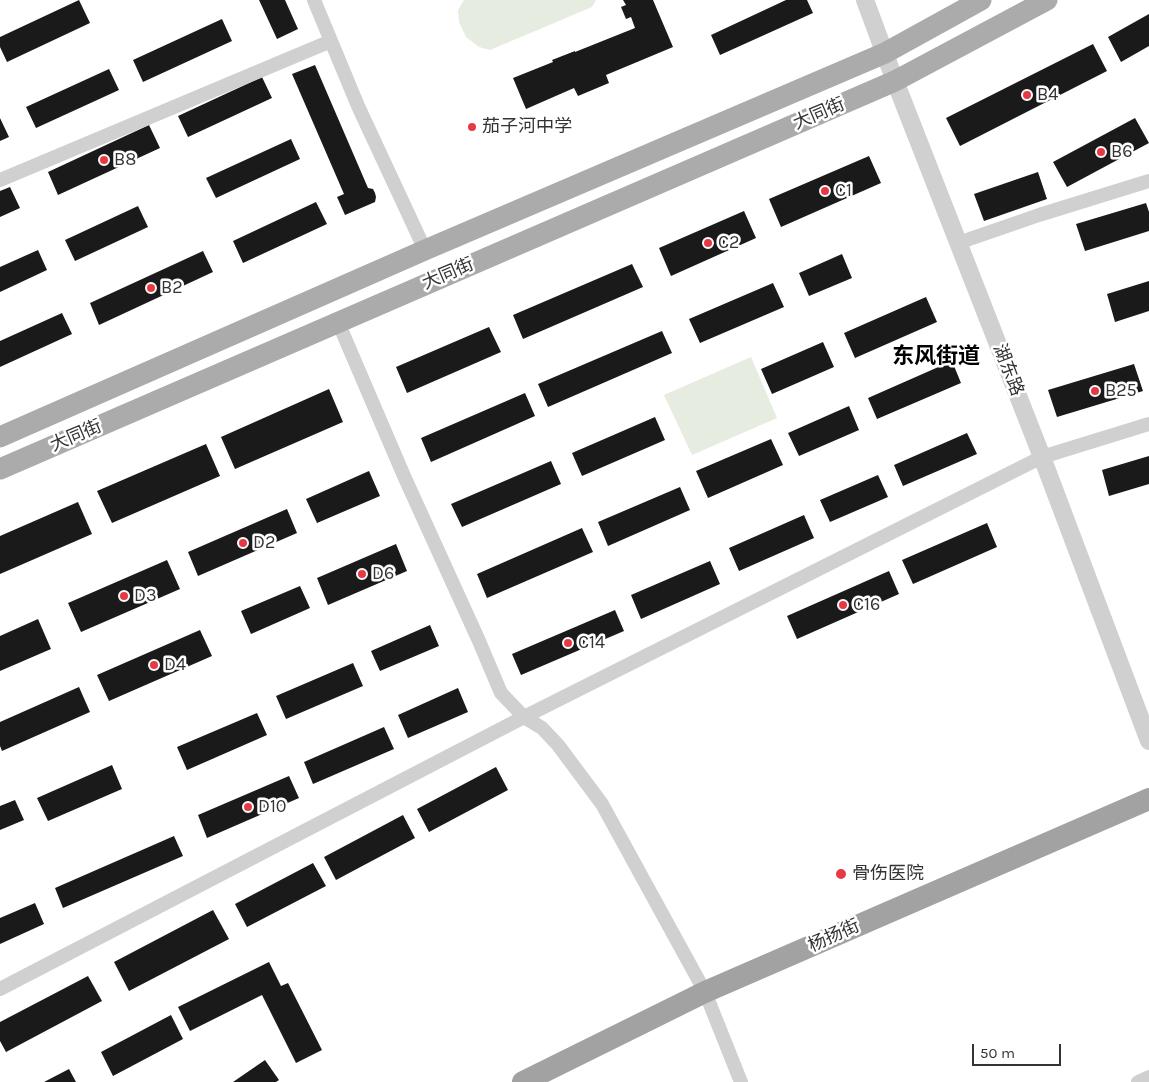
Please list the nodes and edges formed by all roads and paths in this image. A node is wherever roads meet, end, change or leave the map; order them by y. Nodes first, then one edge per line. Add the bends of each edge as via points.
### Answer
1 (314, 0) edge
2 (865, 0) edge
3 (981, 0) edge
4 (1047, 0) edge
5 (331, 41) junction
6 (885, 53) junction
7 (895, 81) junction
8 (0, 180) edge
9 (1149, 181) edge
10 (958, 242) junction
11 (425, 250) junction
12 (338, 322) junction
13 (1149, 424) edge
14 (0, 437) edge
15 (1042, 457) junction
16 (0, 469) edge
17 (524, 718) junction
18 (1149, 741) edge
19 (1149, 798) edge
20 (0, 989) edge
21 (705, 992) junction
22 (1149, 1078) edge
23 (523, 1082) edge
24 (741, 1082) edge
25 (1138, 1082) edge

1 - 5 street
2 - 6 street, 湖东路
3 - 6 main road, 大同街
4 - 7 main road, 大同街
5 - 8 street
5 - 11 street
6 - 7 street, 湖东路
6 - 11 main road, 大同街
7 - 10 street, 湖东路
7 - 12 main road, 大同街
9 - 10 street
10 - 15 street, 湖东路
11 - 14 main road, 大同街
12 - 16 main road, 大同街
12 - 17 street via 501,693
13 - 15 street
15 - 17 street
15 - 18 street, 湖东路
17 - 20 street
17 - 21 street via 542,728 558,745 602,804
19 - 21 highway, 杨扬街
21 - 23 highway, 杨扬街
21 - 24 street
22 - 25 street

